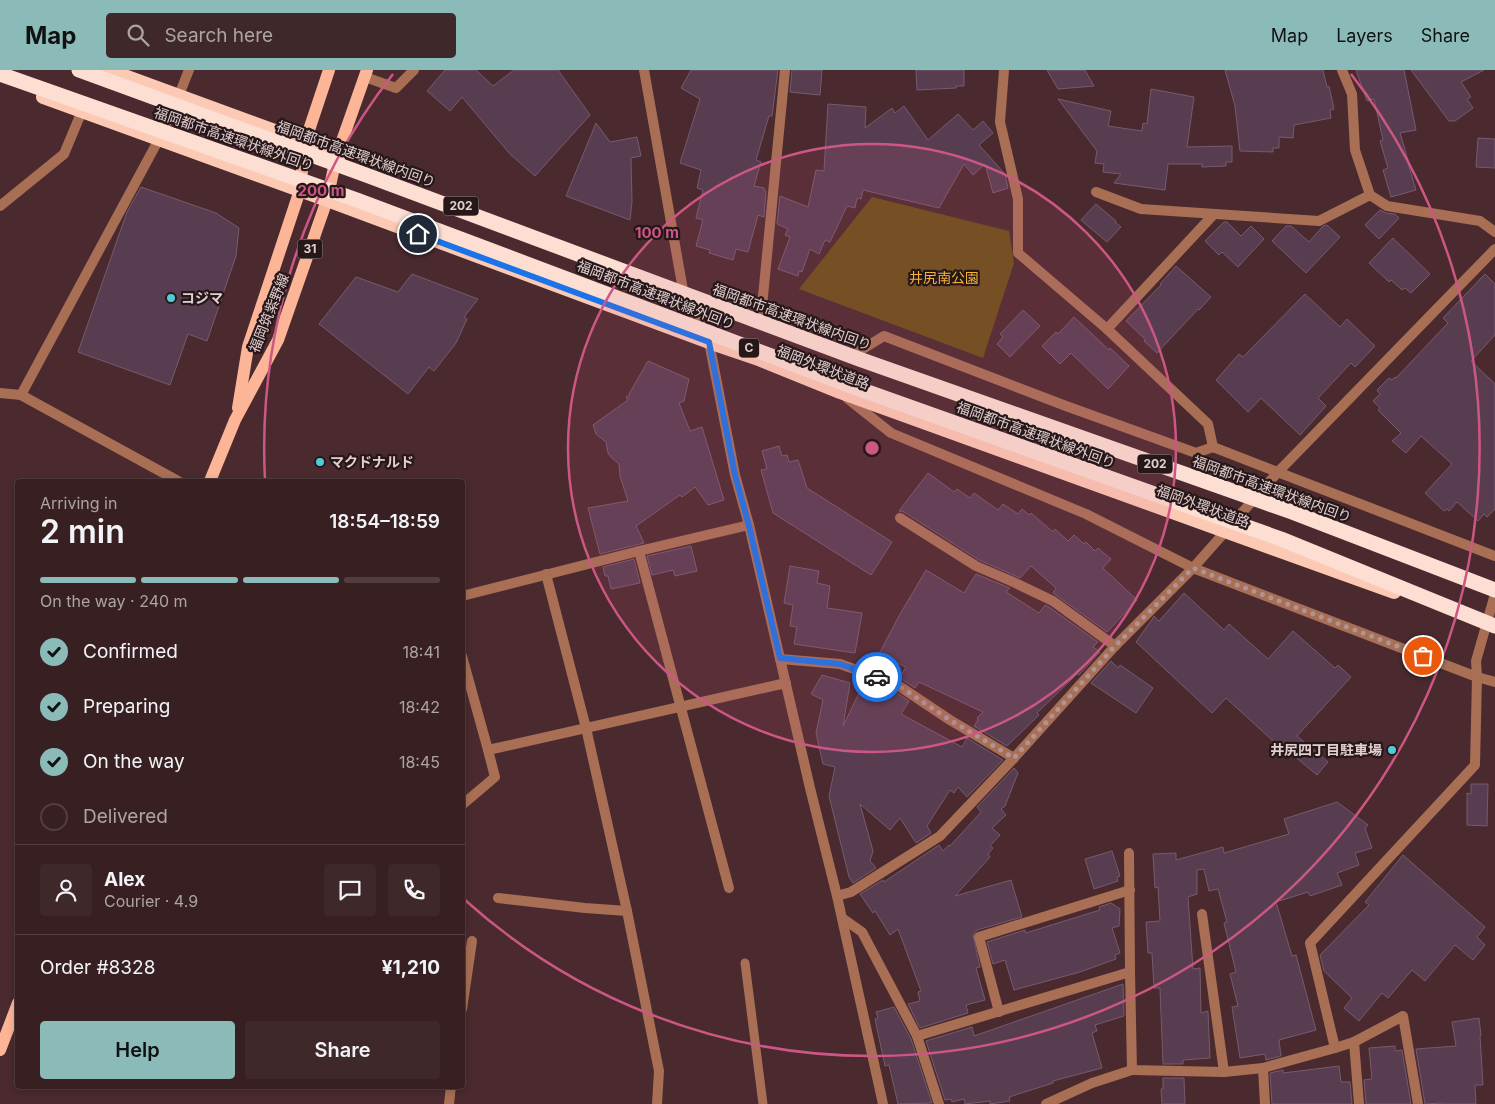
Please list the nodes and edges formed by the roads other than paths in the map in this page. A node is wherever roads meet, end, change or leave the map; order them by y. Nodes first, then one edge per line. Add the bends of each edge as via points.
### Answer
1 (79, 70) edge
2 (108, 70) edge
3 (189, 70) edge
4 (329, 70) edge
5 (414, 70) edge
6 (644, 70) edge
7 (785, 70) edge
8 (1004, 70) edge
9 (1342, 70) edge
10 (366, 73) edge
11 (0, 74) edge
12 (0, 82) edge
13 (179, 95) junction
14 (82, 111) junction
15 (159, 139) junction
16 (305, 142) junction
17 (336, 158) junction
18 (300, 190) junction
19 (1096, 192) dead end
20 (1370, 194) junction
21 (327, 200) junction
22 (0, 206) edge
23 (1214, 214) junction
24 (1495, 232) edge
25 (1495, 250) edge
26 (683, 290) junction
27 (761, 317) junction
28 (1107, 329) junction
29 (709, 342) junction
30 (856, 353) junction
31 (0, 392) edge
32 (840, 392) junction
33 (21, 395) junction
34 (236, 420) junction
35 (1213, 447) junction
36 (1278, 472) junction
37 (174, 479) edge
38 (211, 479) edge
39 (1252, 501) junction
40 (900, 518) dead end
41 (749, 526) junction
42 (1225, 531) junction
43 (639, 551) junction
44 (1495, 556) edge
45 (1193, 568) junction
46 (546, 574) junction
47 (1495, 592) edge
48 (465, 595) edge
49 (1492, 627) edge
50 (1115, 646) junction
51 (780, 658) junction
52 (465, 667) edge
53 (1477, 677) junction
54 (1495, 682) edge
55 (786, 683) junction
56 (681, 707) junction
57 (586, 728) junction
58 (488, 750) junction
59 (1014, 758) junction
60 (465, 802) edge
61 (1129, 853) dead end
62 (729, 888) dead end
63 (1130, 890) junction
64 (837, 896) junction
65 (498, 898) dead end
66 (627, 911) junction
67 (1202, 914) dead end
68 (842, 918) junction
69 (472, 941) dead end
70 (746, 963) dead end
71 (1130, 972) junction
72 (465, 989) edge
73 (15, 1011) edge
74 (999, 1012) junction
75 (917, 1036) junction
76 (1354, 1042) junction
77 (1335, 1048) junction
78 (0, 1050) edge
79 (1263, 1068) junction
80 (1132, 1070) junction
81 (1224, 1072) junction
82 (452, 1089) edge
83 (449, 1104) edge
84 (657, 1104) edge
85 (763, 1104) edge
86 (883, 1104) edge
87 (939, 1104) edge
88 (1046, 1104) edge
89 (1265, 1104) edge
90 (1359, 1104) edge
91 (1418, 1104) edge

1 - 47 highway, 福岡都市高速環状線内回り / C, bridge via 859,359 1292,512
2 - 13 highway, 福岡外環状道路 / 202
3 - 13 street
4 - 16 main road, 福岡筑紫野線 / 31
5 - 10 street via 396,88
6 - 26 street
7 - 27 street
8 - 28 street via 1000,122 1018,199 1018,253
9 - 20 street via 1352,94 1355,150
10 - 17 main road, 福岡筑紫野線 / 31
11 - 49 highway, 福岡都市高速環状線外回り / C, bridge via 357,200 851,386 1281,540
12 - 14 highway, 福岡外環状道路
13 - 15 street
13 - 16 highway, 福岡外環状道路 / 202
14 - 15 highway, 福岡外環状道路
14 - 22 street via 64,154
15 - 18 highway, 福岡外環状道路
15 - 33 street
16 - 17 highway, 福岡外環状道路 / 202
16 - 18 main road, 福岡筑紫野線 / 31
17 - 21 main road, 福岡筑紫野線 / 31
17 - 26 highway, 福岡外環状道路 / 202
18 - 21 highway, 福岡外環状道路
18 - 34 main road, 福岡筑紫野線 / 31 via 248,347
19 - 23 street via 1141,209
20 - 23 street via 1319,221
20 - 24 street via 1387,206 1480,221
21 - 29 highway, 福岡外環状道路
21 - 34 main road, 福岡筑紫野線 / 31 via 278,340
23 - 28 street
25 - 36 street
26 - 27 highway, 福岡外環状道路 / 202
26 - 29 street
27 - 30 highway, 福岡外環状道路 / 202
28 - 35 street via 1208,424
29 - 32 highway, 福岡外環状道路
29 - 41 street via 735,475
30 - 35 street via 884,336 1196,453
30 - 39 highway, 福岡外環状道路 / 202
31 - 33 street
32 - 42 highway, 福岡外環状道路
32 - 45 street via 891,433 1086,514
33 - 37 street
34 - 38 main road, 福岡筑紫野線 / 31
35 - 36 street
36 - 39 street
36 - 44 street
39 - 42 street
39 - 47 highway, 福岡外環状道路 / 202
40 - 50 street via 976,566 1053,601
41 - 43 street
41 - 51 street
42 - 45 street
42 - 49 highway, 福岡外環状道路
43 - 46 street
43 - 56 street
45 - 50 street
45 - 53 street
46 - 48 street
46 - 57 street
47 - 49 street
49 - 53 street via 1476,661
50 - 59 street
51 - 55 street
51 - 59 street via 840,664 896,684
52 - 58 street
53 - 54 street
53 - 77 street via 1476,765 1310,943
55 - 56 street
55 - 64 street
56 - 57 street
56 - 62 street
57 - 58 street
57 - 66 street
58 - 60 street via 495,777
59 - 64 street via 940,836 851,892
61 - 63 street
63 - 71 street
63 - 74 street via 979,937
64 - 68 street
65 - 66 street
66 - 84 street via 659,1070
67 - 81 street
68 - 75 street via 862,932
68 - 86 street
69 - 72 street
70 - 85 lane
71 - 74 street
71 - 80 street
73 - 78 main road
74 - 75 street
75 - 87 street
76 - 77 street
76 - 90 street
76 - 91 street via 1403,1016
77 - 79 street
79 - 81 street
79 - 89 street
80 - 81 street
80 - 88 street via 1092,1083
82 - 83 street

